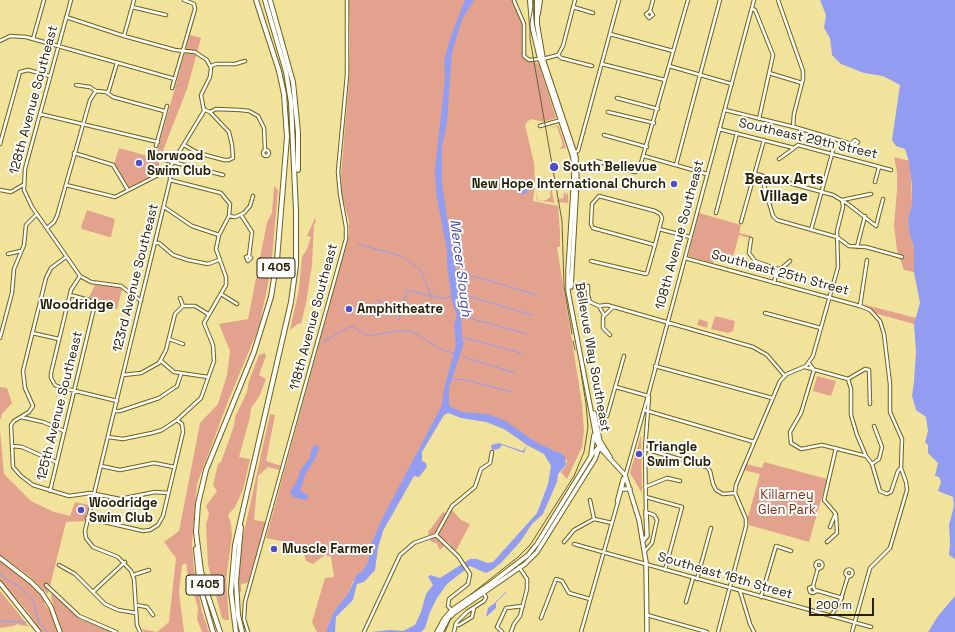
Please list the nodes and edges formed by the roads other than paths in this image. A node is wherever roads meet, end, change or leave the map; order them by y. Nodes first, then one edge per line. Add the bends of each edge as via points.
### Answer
1 (44, 0) edge
2 (71, 0) edge
3 (134, 0) edge
4 (184, 0) edge
5 (256, 0) edge
6 (265, 0) edge
7 (270, 0) edge
8 (347, 0) edge
9 (531, 0) edge
10 (537, 0) edge
11 (541, 0) edge
12 (575, 0) edge
13 (619, 0) edge
14 (653, 0) edge
15 (688, 0) edge
16 (720, 0) edge
17 (754, 0) edge
18 (778, 0) edge
19 (514, 1) edge
20 (132, 7) junction
21 (573, 7) junction
22 (752, 9) junction
23 (650, 11) dead end
24 (592, 13) dead end
25 (166, 15) dead end
26 (66, 17) junction
27 (264, 22) junction
28 (538, 30) junction
29 (610, 34) junction
30 (124, 36) junction
31 (33, 39) junction
32 (0, 41) edge
33 (58, 46) junction
34 (183, 51) junction
35 (673, 51) junction
36 (558, 55) junction
37 (541, 59) junction
38 (245, 61) dead end
39 (117, 63) junction
40 (602, 64) junction
41 (211, 66) junction
42 (592, 66) dead end
43 (669, 66) junction
44 (769, 73) junction
45 (701, 75) junction
46 (50, 76) junction
47 (175, 79) junction
48 (665, 80) junction
49 (802, 83) junction
50 (732, 84) junction
51 (76, 85) dead end
52 (172, 88) dead end
53 (96, 92) junction
54 (108, 93) junction
55 (617, 98) dead end
56 (167, 106) dead end
57 (658, 109) junction
58 (205, 110) junction
59 (725, 110) junction
60 (210, 112) junction
61 (608, 112) dead end
62 (165, 113) junction
63 (40, 114) junction
64 (562, 119) junction
65 (759, 119) junction
66 (793, 122) junction
67 (654, 123) junction
68 (83, 125) junction
69 (540, 126) dead end
70 (793, 127) junction
71 (798, 128) junction
72 (719, 129) junction
73 (737, 133) junction
74 (604, 135) dead end
75 (829, 138) junction
76 (764, 140) junction
77 (158, 142) junction
78 (0, 144) edge
79 (851, 144) dead end
80 (184, 145) junction
81 (156, 146) dead end
82 (647, 147) junction
83 (794, 148) junction
84 (265, 150) dead end
85 (74, 153) junction
86 (573, 153) junction
87 (832, 154) junction
88 (644, 156) junction
89 (779, 159) dead end
90 (165, 160) dead end
91 (596, 161) dead end
92 (173, 162) junction
93 (676, 165) junction
94 (879, 166) junction
95 (170, 169) junction
96 (891, 170) dead end
97 (707, 174) junction
98 (756, 174) junction
99 (223, 175) dead end
100 (761, 175) junction
101 (170, 180) junction
102 (875, 182) dead end
103 (23, 185) junction
104 (66, 185) junction
105 (0, 190) edge
106 (128, 190) junction
107 (822, 191) junction
108 (871, 194) dead end
109 (253, 196) dead end
110 (883, 199) dead end
111 (842, 200) junction
112 (572, 206) junction
113 (164, 207) junction
114 (296, 211) junction
115 (716, 213) dead end
116 (37, 214) junction
117 (574, 214) junction
118 (240, 215) junction
119 (229, 216) junction
120 (865, 216) junction
121 (741, 222) dead end
122 (47, 228) junction
123 (659, 229) junction
124 (811, 230) junction
125 (219, 235) junction
126 (690, 237) junction
127 (837, 237) junction
128 (751, 239) dead end
129 (155, 243) junction
130 (655, 245) junction
131 (857, 247) junction
132 (22, 251) junction
133 (8, 254) dead end
134 (249, 256) dead end
135 (66, 257) junction
136 (902, 257) dead end
137 (685, 258) junction
138 (220, 260) junction
139 (867, 260) dead end
140 (591, 261) dead end
141 (790, 261) dead end
142 (777, 269) junction
143 (80, 276) junction
144 (774, 283) junction
145 (588, 286) dead end
146 (222, 294) junction
147 (70, 295) junction
148 (829, 297) junction
149 (180, 298) dead end
150 (141, 301) junction
151 (237, 304) dead end
152 (183, 306) junction
153 (599, 306) junction
154 (860, 306) junction
155 (613, 307) junction
156 (765, 313) dead end
157 (208, 314) junction
158 (604, 315) junction
159 (667, 322) junction
160 (821, 328) junction
161 (32, 332) junction
162 (610, 335) dead end
163 (0, 338) edge
164 (59, 339) junction
165 (169, 339) junction
166 (183, 344) dead end
167 (624, 356) dead end
168 (161, 361) junction
169 (809, 363) junction
170 (655, 366) junction
171 (805, 367) junction
172 (814, 370) junction
173 (181, 374) junction
174 (123, 375) junction
175 (785, 376) junction
176 (208, 378) junction
177 (848, 379) junction
178 (616, 387) junction
179 (74, 390) junction
180 (648, 396) junction
181 (772, 398) junction
182 (117, 401) junction
183 (870, 404) dead end
184 (644, 410) junction
185 (114, 411) junction
186 (648, 412) junction
187 (607, 416) dead end
188 (21, 417) junction
189 (178, 420) junction
190 (874, 426) dead end
191 (594, 428) junction
192 (64, 430) junction
193 (108, 437) junction
194 (754, 442) junction
195 (12, 446) junction
196 (600, 446) junction
197 (836, 448) junction
198 (645, 449) junction
199 (492, 452) dead end
200 (607, 456) junction
201 (866, 456) junction
202 (596, 457) junction
203 (589, 459) junction
204 (56, 462) junction
205 (614, 462) junction
206 (872, 464) junction
207 (101, 466) junction
208 (174, 467) junction
209 (901, 468) junction
210 (625, 475) junction
211 (680, 481) dead end
212 (645, 487) junction
213 (622, 489) junction
214 (630, 489) junction
215 (50, 491) junction
216 (168, 493) junction
217 (735, 493) junction
218 (94, 494) junction
219 (646, 497) junction
220 (590, 500) dead end
221 (245, 501) junction
222 (617, 502) junction
223 (646, 512) junction
224 (836, 514) junction
225 (88, 518) junction
226 (594, 519) junction
227 (612, 523) junction
228 (830, 527) dead end
229 (711, 528) dead end
230 (196, 534) junction
231 (436, 535) junction
232 (643, 541) junction
233 (564, 542) dead end
234 (827, 542) dead end
235 (574, 544) dead end
236 (645, 551) junction
237 (791, 551) dead end
238 (603, 552) junction
239 (0, 558) edge
240 (125, 562) junction
241 (59, 565) dead end
242 (646, 565) junction
243 (519, 566) junction
244 (818, 568) dead end
245 (149, 570) dead end
246 (665, 570) junction
247 (133, 575) junction
248 (848, 576) dead end
249 (693, 578) junction
250 (697, 579) junction
251 (0, 583) edge
252 (46, 586) dead end
253 (730, 588) junction
254 (815, 589) junction
255 (740, 591) junction
256 (93, 592) junction
257 (483, 593) junction
258 (761, 597) junction
259 (842, 598) junction
260 (590, 599) junction
261 (686, 602) dead end
262 (136, 605) junction
263 (523, 606) junction
264 (474, 608) junction
265 (453, 612) junction
266 (136, 613) junction
267 (153, 615) dead end
268 (647, 615) junction
269 (831, 616) junction
270 (541, 618) dead end
271 (853, 623) junction
272 (456, 625) junction
273 (871, 627) dead end
274 (753, 631) edge
275 (39, 632) edge
276 (60, 632) edge
277 (116, 632) edge
278 (140, 632) edge
279 (213, 632) edge
280 (220, 632) edge
281 (236, 632) edge
282 (242, 632) edge
283 (248, 632) edge
284 (364, 632) edge
285 (437, 632) edge
286 (441, 632) edge
287 (454, 632) edge
288 (502, 632) edge
289 (511, 632) edge
290 (581, 632) edge
291 (647, 632) edge
292 (707, 632) edge
293 (718, 632) edge
294 (852, 632) edge

1 - 31 street
2 - 26 street, 128th Avenue Southeast
3 - 20 street
4 - 34 street via 194,4 195,9
5 - 27 highway
5 - 27 highway, I 405
6 - 114 highway, I 405 via 289,85 293,120
7 - 114 highway via 288,59 295,95 298,144
8 - 283 street, 118th Avenue Southeast via 347,71 338,176 346,239 245,602 244,616
9 - 37 highway via 531,20
10 - 28 highway
11 - 28 highway
12 - 21 street
13 - 29 street
14 - 23 street
15 - 35 street
16 - 45 street
17 - 22 street, 108th Avenue Southeast
18 - 49 street via 802,67
19 - 37 street via 524,24 524,56 529,60
20 - 25 street
20 - 30 street
21 - 24 street
21 - 36 street via 563,46
22 - 44 street via 755,10 773,55
22 - 50 street, 108th Avenue Southeast
26 - 30 street
26 - 33 street, 128th Avenue Southeast
27 - 230 highway, I 405 via 279,71 287,123 277,260 259,338 203,479
28 - 37 highway
29 - 35 street
29 - 40 street
30 - 34 street
31 - 32 street via 15,36
31 - 33 street
33 - 39 street
33 - 46 street, 128th Avenue Southeast
34 - 41 street via 198,53
34 - 47 street
35 - 43 street
36 - 37 street
36 - 42 street
37 - 64 main road, Bellevue Way Southeast
37 - 64 main road, Bellevue Way Southeast
38 - 41 street
39 - 47 street
39 - 54 street
40 - 48 street
40 - 86 street via 578,151
41 - 58 street via 210,77 201,93
43 - 45 street
43 - 48 street
44 - 49 street
44 - 65 street
45 - 50 street
45 - 93 street
46 - 63 street, 128th Avenue Southeast
46 - 78 street via 22,70 18,76
47 - 52 street
48 - 57 street
49 - 66 street
50 - 59 street, 108th Avenue Southeast
51 - 53 street via 90,87
53 - 54 street
53 - 68 street via 90,100
54 - 62 street via 113,97 164,110
55 - 57 street
56 - 62 street
57 - 67 street
58 - 60 street
58 - 80 street, 123rd Avenue Southeast
59 - 65 street
59 - 72 street, 108th Avenue Southeast
60 - 80 street via 229,132 233,154 231,160 198,153
60 - 84 street via 216,109 240,110 258,116 264,128
61 - 67 street
62 - 77 street
63 - 68 street
63 - 103 street, 128th Avenue Southeast
64 - 69 street
64 - 86 main road, Bellevue Way Southeast
65 - 70 street
66 - 70 street
66 - 71 street
67 - 82 street
68 - 77 street
68 - 85 street
70 - 71 street
71 - 75 street
72 - 73 street, Southeast 29th Street
72 - 97 street, 108th Avenue Southeast
73 - 76 street, Southeast 29th Street
73 - 115 street
74 - 82 street
75 - 79 street
75 - 87 street via 833,147
76 - 83 street, Southeast 29th Street
76 - 98 street
77 - 81 street
80 - 92 street, 123rd Avenue Southeast
82 - 88 street
83 - 87 street, Southeast 29th Street via 798,145
83 - 89 street
85 - 104 street
85 - 106 street via 113,165
86 - 112 main road, Bellevue Way Southeast
86 - 117 main road, Bellevue Way Southeast via 577,170
87 - 94 street, Southeast 29th Street
87 - 107 street
88 - 91 street via 638,172
88 - 93 street
90 - 92 street
92 - 95 street, 123rd Avenue Southeast
92 - 99 street
93 - 97 street
94 - 96 street, Southeast 29th Street
94 - 102 street
95 - 101 street, 123rd Avenue Southeast
95 - 106 street
97 - 126 street, 108th Avenue Southeast
98 - 100 street
98 - 121 street
100 - 107 street
100 - 124 street via 774,218
101 - 113 street, 123rd Avenue Southeast
101 - 119 street via 221,193 230,204
103 - 105 street via 11,192
103 - 116 street, 128th Avenue Southeast via 27,199
104 - 106 street via 109,197 115,197
104 - 122 street via 57,216
107 - 111 street
107 - 124 street
108 - 111 street
109 - 118 street via 250,206
110 - 120 street via 876,226
111 - 120 street
111 - 127 street
112 - 117 main road
112 - 191 main road, Bellevue Way Southeast via 568,291
113 - 125 street via 192,226
113 - 129 street, 123rd Avenue Southeast
114 - 221 highway, I 405 via 296,265 291,302
116 - 122 street, 128th Avenue Southeast
116 - 132 street via 26,225
117 - 196 main road, Bellevue Way Southeast via 571,291
118 - 119 street
118 - 134 street via 252,232
119 - 125 street
120 - 131 street
122 - 135 street, 128th Avenue Southeast
123 - 126 street
123 - 130 street
123 - 130 street via 661,215 655,211 603,197 597,197 592,204 593,228
124 - 127 street
125 - 138 street via 216,249
126 - 137 street, 108th Avenue Southeast
127 - 131 street via 845,245
127 - 148 street via 838,263
128 - 142 street via 750,257
129 - 138 street via 159,243 173,255 188,260 208,264
129 - 150 street, 123rd Avenue Southeast
130 - 140 street via 645,275
131 - 136 street via 870,247
132 - 133 street
132 - 163 street via 14,269 12,293
135 - 143 street, 128th Avenue Southeast
135 - 161 street via 54,265 47,274
137 - 144 street, Southeast 25th Street
137 - 159 street, 108th Avenue Southeast
138 - 146 street via 226,277
139 - 154 street
141 - 142 street
142 - 144 street
143 - 147 street
143 - 150 street via 91,282 121,286
144 - 148 street, Southeast 25th Street
145 - 153 street via 590,302
146 - 151 street
146 - 157 street
147 - 164 street
147 - 179 street, 125th Avenue Southeast via 89,300 94,308
148 - 154 street, Southeast 25th Street
148 - 160 street
149 - 152 street
150 - 174 street, 123rd Avenue Southeast
152 - 157 street via 195,306
152 - 165 street via 175,314
153 - 155 street
153 - 158 street
154 - 209 street, Southeast 25th Street via 870,310 880,321 884,334 890,384 890,412 902,439
155 - 158 street
155 - 159 street
156 - 160 street
157 - 176 street via 204,321 214,353
158 - 162 street via 603,328
159 - 170 street, 108th Avenue Southeast
159 - 175 street via 753,346 767,355
160 - 169 street
161 - 164 street
161 - 188 street via 23,377 33,406 32,410
164 - 179 street via 50,373 52,382 59,387
165 - 166 street
165 - 168 street
167 - 178 street
168 - 173 street via 172,371
168 - 174 street via 141,373
169 - 171 street
169 - 172 street
170 - 180 street, 108th Avenue Southeast
170 - 181 street
171 - 172 street
171 - 175 street
172 - 177 street
172 - 197 street via 802,413 790,430 790,439 801,449 822,445
173 - 176 street
173 - 185 street via 177,386 159,398
174 - 182 street, 123rd Avenue Southeast
175 - 181 street
176 - 189 street via 201,398
177 - 183 street via 866,368 869,370
177 - 201 street via 851,389 851,416
178 - 180 street
178 - 187 street
179 - 182 street
179 - 192 street, 125th Avenue Southeast
180 - 184 street, 108th Avenue Southeast
180 - 186 street
181 - 194 street
182 - 185 street, 123rd Avenue Southeast
184 - 186 street
184 - 210 street, 108th Avenue Southeast
185 - 193 street, 123rd Avenue Southeast
186 - 194 street
186 - 198 street
188 - 192 street
188 - 195 street via 14,420 11,425
189 - 193 street via 152,433 123,439
189 - 208 street via 183,429
190 - 206 street via 882,448 880,456
191 - 196 main road, Bellevue Way Southeast
191 - 203 main road
192 - 204 street, 125th Avenue Southeast
193 - 207 street, 123rd Avenue Southeast
194 - 217 street
195 - 204 street via 22,447
195 - 215 street via 13,467 25,480
196 - 200 main road, Bellevue Way Southeast
196 - 202 main road
196 - 203 main road
196 - 205 main road, Bellevue Way Southeast
197 - 201 street
197 - 224 street via 824,497 826,504
198 - 212 street
198 - 217 street via 704,466 710,471 712,484 716,490 723,494
199 - 231 street via 490,463 481,468 475,487 457,500
200 - 202 main road via 599,454
200 - 205 main road, Bellevue Way Southeast
201 - 206 street
202 - 243 main road via 540,548
203 - 243 main road via 537,544
204 - 215 street, 125th Avenue Southeast
205 - 210 main road, Bellevue Way Southeast
206 - 209 street via 878,489 887,494 891,492
207 - 208 street via 120,470 157,463
207 - 218 street, 123rd Avenue Southeast
208 - 216 street
209 - 271 street via 907,485 890,548 870,568
210 - 213 street, 108th Avenue Southeast
210 - 214 main road, Bellevue Way Southeast
210 - 222 street, 108th Avenue Southeast
211 - 212 street via 666,478
212 - 219 street
213 - 214 main road
213 - 222 street, 108th Avenue Southeast
214 - 232 main road, Bellevue Way Southeast
215 - 218 street via 72,497
216 - 218 street via 155,492 120,500
216 - 225 street via 163,516 153,529 138,531
217 - 253 street via 745,515 746,526
218 - 225 street, 123rd Avenue Southeast
219 - 223 street
219 - 246 street via 682,507
220 - 226 street
221 - 281 highway, I 405 via 231,577 231,604
221 - 282 highway via 236,582
222 - 227 street, 108th Avenue Southeast
223 - 232 main road via 647,536
223 - 236 street via 654,515 657,520 652,543
224 - 228 street
224 - 234 street via 837,533
225 - 240 street, 123rd Avenue Southeast via 86,538 95,549
226 - 227 street
226 - 233 street via 574,530
227 - 238 street, 108th Avenue Southeast
229 - 250 street
230 - 279 highway via 195,554 199,581
230 - 280 highway, I 405 via 204,582
231 - 265 street via 461,560 470,577 468,584 449,599 448,606
231 - 284 street via 409,546 400,555
232 - 236 main road, Bellevue Way Southeast
235 - 238 street, Southeast 16th Street
236 - 242 main road, Bellevue Way Southeast
237 - 258 street via 776,546
238 - 242 street, Southeast 16th Street
238 - 260 street, 108th Avenue Southeast
239 - 276 main road via 32,582 42,593
240 - 247 street
240 - 256 street
241 - 256 street via 75,574
242 - 246 street, Southeast 16th Street
242 - 268 main road, Bellevue Way Southeast
243 - 257 main road
243 - 263 street via 527,582
243 - 265 main road
244 - 254 street
245 - 247 street
246 - 249 street, Southeast 16th Street
247 - 262 street
248 - 259 street
249 - 250 street, Southeast 16th Street
249 - 261 street
250 - 253 street, Southeast 16th Street
251 - 275 main road
252 - 277 street via 79,616
253 - 255 street, Southeast 16th Street
253 - 293 street
254 - 254 street via 810,588 810,591 813,593
254 - 259 street
255 - 258 street, Southeast 16th Street
255 - 274 street
256 - 266 street via 111,608
257 - 264 street via 486,597 484,601
257 - 265 main road
258 - 269 street, Southeast 16th Street
259 - 269 street
260 - 270 street via 568,592 562,581 556,579
260 - 290 street, 108th Avenue Southeast
262 - 266 street
262 - 267 street via 147,607
263 - 288 street via 506,608 497,627
263 - 289 street
264 - 272 street
264 - 272 street via 472,617
265 - 285 main road via 444,619
265 - 286 main road
266 - 278 street
268 - 291 main road, Bellevue Way Southeast
268 - 292 street
269 - 271 street, Southeast 16th Street
271 - 273 street, Southeast 16th Street
271 - 294 street
272 - 287 street

